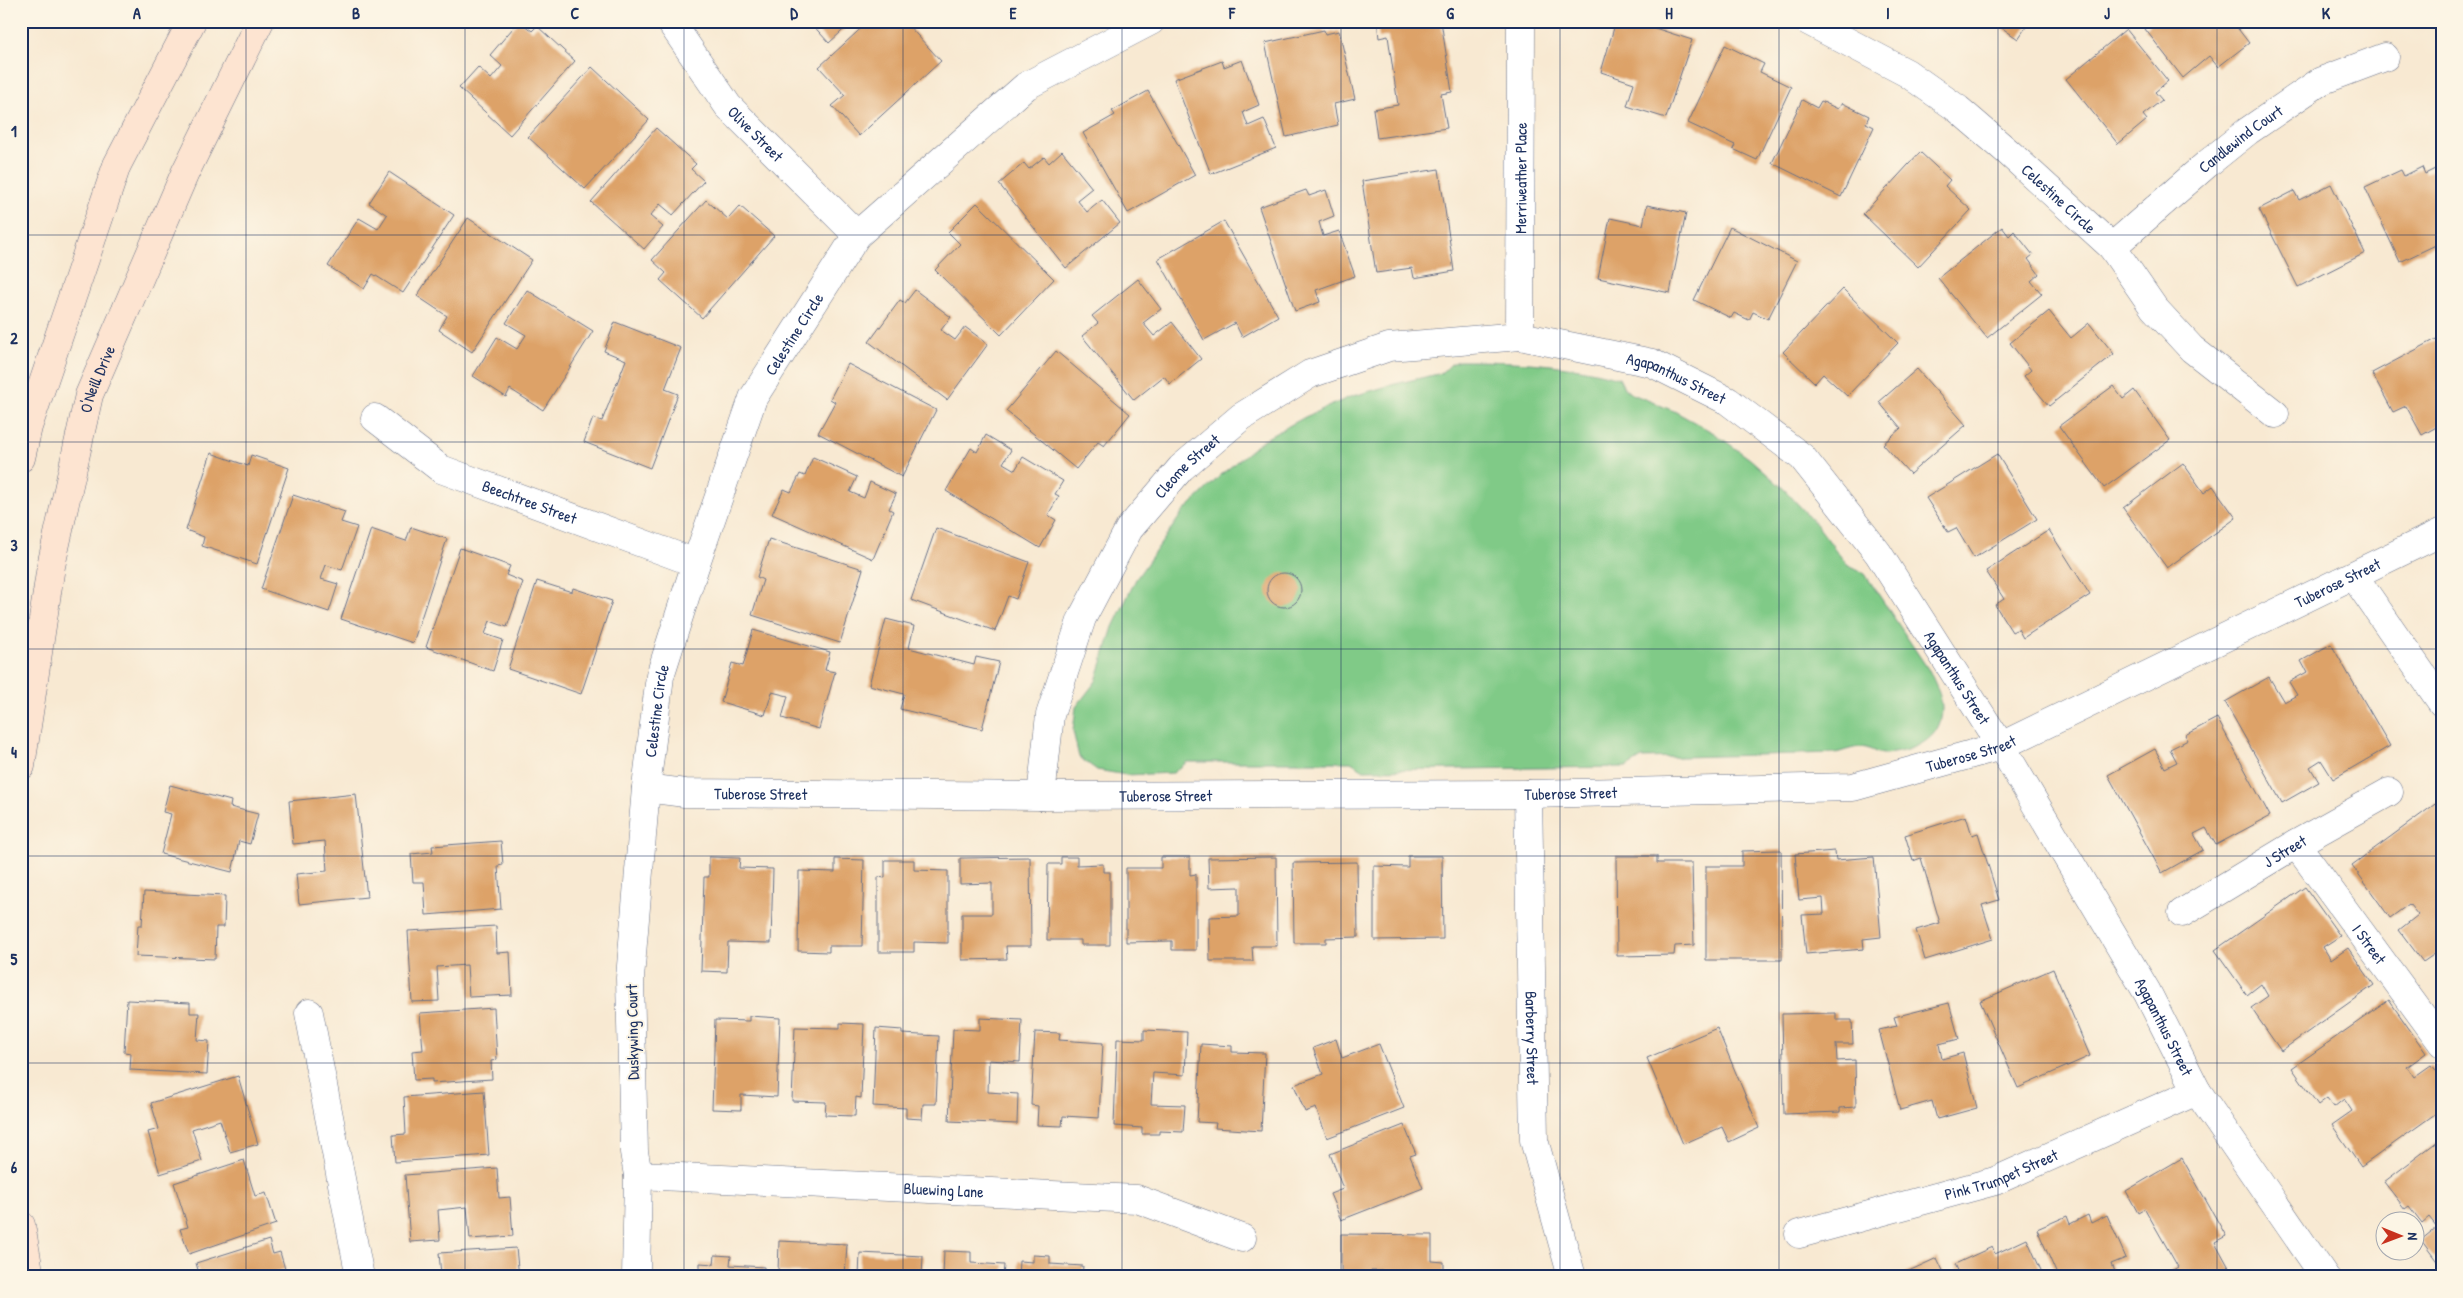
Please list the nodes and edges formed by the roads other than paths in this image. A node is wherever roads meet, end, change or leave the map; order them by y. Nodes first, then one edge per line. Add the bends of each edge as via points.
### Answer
1 (192, 21) edge
2 (260, 21) edge
3 (670, 21) edge
4 (1151, 21) edge
5 (1521, 21) edge
6 (1808, 21) edge
7 (1852, 31) edge
8 (2384, 57) dead end
9 (857, 234) junction
10 (2112, 247) junction
11 (1520, 336) junction
12 (2275, 414) dead end
13 (375, 418) dead end
14 (21, 458) edge
15 (2442, 532) edge
16 (696, 563) junction
17 (2354, 576) junction
18 (2442, 703) edge
19 (2000, 746) junction
20 (21, 766) edge
21 (646, 788) junction
22 (2389, 792) dead end
23 (1528, 794) junction
24 (1041, 796) junction
25 (2296, 844) junction
26 (2182, 913) dead end
27 (309, 1013) dead end
28 (2442, 1042) edge
29 (2197, 1091) junction
30 (638, 1175) junction
31 (21, 1225) edge
32 (1798, 1234) dead end
33 (1242, 1238) dead end
34 (30, 1277) edge
35 (360, 1277) edge
36 (636, 1277) edge
37 (1572, 1277) edge
38 (2325, 1277) edge

1 - 14 main road via 117,165 28,427
2 - 20 main road, O'Neill Drive via 185,173 89,395 51,566
3 - 9 street, Olive Street via 728,106
4 - 9 street, Celestine Circle via 1026,86
5 - 11 street, Merriweather Place
6 - 7 street, Celestine Circle
7 - 10 street, Celestine Circle via 1958,109
8 - 10 street, Candlewind Court via 2321,81 2248,131
9 - 16 street, Celestine Circle via 753,398
10 - 12 street, Celestine Circle via 2154,308 2192,349
11 - 19 street, Agapanthus Street via 1652,363 1728,401 1802,457 1878,553
11 - 24 street, Cleome Street via 1389,347 1310,374 1241,417 1181,468 1130,530 1082,618 1050,715
13 - 16 street, Beechtree Street via 441,469
15 - 17 street, Tuberose Street
16 - 21 street, Celestine Circle via 660,676
17 - 18 street
17 - 19 street, Tuberose Street
19 - 23 street, Tuberose Street via 1853,787
19 - 29 street, Agapanthus Street via 2147,992
21 - 24 street, Tuberose Street via 685,793
21 - 30 street, Duskywing Court via 630,978 634,1152
22 - 25 street, J Street
23 - 24 street, Tuberose Street
23 - 37 street, Barberry Street via 1534,1140
25 - 26 street, J Street
25 - 28 street, I Street
27 - 35 street
29 - 32 street, Pink Trumpet Street via 1995,1181
29 - 38 street, Agapanthus Street
30 - 33 street, Bluewing Lane via 1137,1199
30 - 36 street, Duskywing Court
31 - 34 main road

